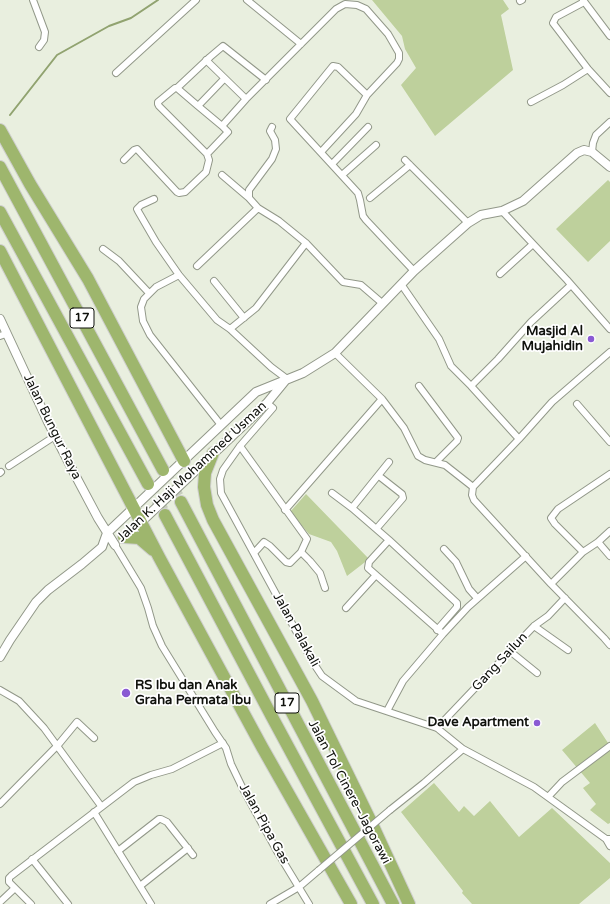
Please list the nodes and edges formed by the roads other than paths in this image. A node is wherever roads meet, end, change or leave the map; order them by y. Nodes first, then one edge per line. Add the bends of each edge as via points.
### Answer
1 (32, 0) edge
2 (196, 0) edge
3 (247, 0) edge
4 (584, 1) edge
5 (610, 36) edge
6 (301, 44) junction
7 (39, 47) dead end
8 (206, 60) junction
9 (588, 69) junction
10 (116, 73) dead end
11 (224, 79) junction
12 (266, 80) junction
13 (178, 88) junction
14 (610, 93) edge
15 (367, 95) junction
16 (246, 99) junction
17 (531, 102) dead end
18 (198, 106) junction
19 (610, 122) edge
20 (222, 126) junction
21 (272, 127) dead end
22 (368, 127) dead end
23 (0, 130) edge
24 (376, 145) dead end
25 (321, 152) junction
26 (592, 152) junction
27 (207, 154) junction
28 (124, 160) dead end
29 (405, 160) dead end
30 (332, 164) junction
31 (410, 165) junction
32 (0, 167) edge
33 (610, 167) edge
34 (222, 175) dead end
35 (342, 175) junction
36 (249, 198) junction
37 (370, 198) dead end
38 (154, 199) dead end
39 (258, 208) junction
40 (502, 211) junction
41 (0, 212) edge
42 (468, 223) junction
43 (306, 244) junction
44 (533, 244) junction
45 (102, 248) dead end
46 (0, 251) edge
47 (197, 266) dead end
48 (414, 271) junction
49 (500, 274) dead end
50 (179, 275) junction
51 (214, 281) dead end
52 (401, 284) junction
53 (570, 285) junction
54 (149, 293) junction
55 (382, 303) junction
56 (244, 318) junction
57 (0, 319) edge
58 (230, 329) junction
59 (610, 329) edge
60 (3, 335) edge
61 (610, 352) edge
62 (334, 353) junction
63 (287, 379) junction
64 (419, 386) dead end
65 (471, 386) junction
66 (256, 392) junction
67 (382, 399) junction
68 (267, 403) junction
69 (577, 404) dead end
70 (221, 425) junction
71 (56, 436) junction
72 (519, 439) junction
73 (610, 442) edge
74 (240, 446) junction
75 (213, 453) junction
76 (184, 461) junction
77 (389, 462) dead end
78 (436, 462) junction
79 (9, 466) dead end
80 (163, 470) tunnel mouth
81 (610, 474) edge
82 (379, 476) junction
83 (148, 484) tunnel mouth
84 (473, 487) junction
85 (332, 493) dead end
86 (181, 502) tunnel mouth
87 (134, 508) junction
88 (352, 508) junction
89 (285, 510) junction
90 (165, 515) tunnel mouth
91 (141, 522) junction
92 (377, 528) junction
93 (610, 531) edge
94 (107, 533) junction
95 (389, 540) junction
96 (120, 541) junction
97 (598, 542) junction
98 (102, 547) junction
99 (444, 549) dead end
100 (301, 552) junction
101 (583, 552) junction
102 (254, 553) junction
103 (526, 556) junction
104 (610, 556) edge
105 (159, 557) junction
106 (376, 575) junction
107 (551, 584) junction
108 (325, 588) dead end
109 (478, 598) junction
110 (565, 598) junction
111 (346, 608) dead end
112 (534, 626) junction
113 (437, 630) junction
114 (610, 632) edge
115 (443, 634) junction
116 (604, 638) junction
117 (610, 645) edge
118 (568, 650) dead end
119 (510, 652) junction
120 (0, 657) edge
121 (537, 673) dead end
122 (0, 690) edge
123 (387, 711) junction
124 (437, 728) junction
125 (94, 738) dead end
126 (222, 743) junction
127 (58, 745) junction
128 (610, 746) edge
129 (463, 749) junction
130 (548, 796) junction
131 (0, 804) edge
132 (101, 806) junction
133 (94, 812) junction
134 (608, 839) edge
135 (610, 846) edge
136 (188, 848) junction
137 (118, 851) junction
138 (193, 855) dead end
139 (32, 858) junction
140 (140, 886) junction
141 (299, 887) junction
142 (15, 888) junction
143 (0, 902) edge
144 (31, 904) edge
145 (68, 904) edge
146 (151, 904) edge
147 (270, 904) edge
148 (309, 904) edge
149 (351, 904) edge
150 (373, 904) edge
151 (393, 904) edge
152 (409, 904) edge

1 - 7 street via 45,32 44,40
2 - 10 street
3 - 6 street
4 - 5 street
4 - 9 street via 556,17 553,23
6 - 12 street
6 - 15 street via 341,6 350,3 366,9 388,34 400,56 397,63
8 - 11 street
8 - 12 street via 225,46
8 - 13 street
9 - 14 street
9 - 17 street
11 - 16 street
11 - 18 street
12 - 16 street
13 - 18 street
13 - 27 street via 173,89 158,102 159,106
15 - 25 street via 356,114
15 - 25 street via 338,67 333,66 291,116 292,122
16 - 20 street
18 - 20 street
19 - 26 street via 596,134
20 - 27 street via 227,134
21 - 36 street via 270,131 276,149 272,159 249,190
22 - 30 street
23 - 76 highway via 88,279
24 - 35 street
25 - 30 street
26 - 33 street
26 - 40 street, Jalan K. Haji Mohammed Usman via 584,150 577,153 523,201
27 - 28 street via 209,160 206,172 182,193 177,192 137,149
29 - 31 street
30 - 35 street
31 - 37 street
31 - 42 street
32 - 80 highway, 17
34 - 36 street
35 - 48 street via 358,194 366,220
36 - 39 street
38 - 50 street via 137,209
39 - 43 street via 279,221
39 - 47 street
40 - 42 street, Jalan K. Haji Mohammed Usman via 481,215
40 - 44 street
41 - 83 highway, 17
42 - 48 street, Jalan K. Haji Mohammed Usman
43 - 55 street via 343,282 361,285
43 - 56 street via 256,308
44 - 49 street
44 - 53 street
45 - 54 street
46 - 87 highway
48 - 52 street, Jalan K. Haji Mohammed Usman
50 - 54 street
50 - 58 street via 217,320
51 - 56 street
52 - 55 street, Jalan K. Haji Mohammed Usman
52 - 65 street via 439,339 451,366
53 - 59 street
53 - 65 street
54 - 70 street via 141,308 150,335
55 - 62 street, Jalan K. Haji Mohammed Usman
56 - 58 street
57 - 60 street, Jalan Bungur Raya
58 - 63 street
60 - 71 street, Jalan Bungur Raya
61 - 72 street via 552,402
62 - 63 street, Jalan K. Haji Mohammed Usman via 303,373
62 - 67 street
63 - 66 street, Jalan K. Haji Mohammed Usman
63 - 68 street, Jalan K. Haji Mohammed Usman
64 - 78 street via 458,438
65 - 72 street
66 - 68 street
66 - 70 street, Jalan K. Haji Mohammed Usman
67 - 78 street via 404,428 418,456
67 - 89 street
68 - 74 street, Jalan Palakali via 273,408
68 - 75 street, Jalan K. Haji Mohammed Usman
69 - 73 street
70 - 76 street, Jalan K. Haji Mohammed Usman
71 - 79 street
71 - 94 street, Jalan Bungur Raya
72 - 84 street
74 - 89 street
74 - 102 street, Jalan Palakali via 223,470 220,479 221,493
75 - 91 street, Jalan K. Haji Mohammed Usman
75 - 152 highway via 205,472 204,488 213,520 312,701
76 - 87 street, Jalan K. Haji Mohammed Usman
77 - 82 street
78 - 84 street via 445,464
81 - 101 street via 558,509 551,518
82 - 88 street
82 - 92 street via 402,494 403,498
84 - 103 street via 474,500
85 - 88 street
86 - 151 highway, Jalan Tol Cinere–Jagorawi / 17
87 - 91 highway
87 - 94 street, Jalan K. Haji Mohammed Usman
88 - 92 street
89 - 100 street via 307,539
90 - 150 highway, 17
91 - 96 street, Jalan K. Haji Mohammed Usman
91 - 105 highway
92 - 95 street
93 - 97 street
94 - 96 street, Jalan Bungur Raya
94 - 98 street, Jalan K. Haji Mohammed Usman
95 - 106 street via 369,562 368,568
95 - 113 street via 457,603 457,607
96 - 98 street, Jalan K. Haji Mohammed Usman
96 - 105 highway via 138,538 150,546
96 - 126 street, Jalan Pipa Gas via 162,646
97 - 101 street
97 - 104 street
98 - 120 street via 36,602
99 - 109 street via 456,562 469,589
100 - 102 street via 288,563 263,542
100 - 108 street via 320,573
101 - 107 street
102 - 123 street, Jalan Palakali via 322,676 356,702
103 - 107 street
103 - 109 street
105 - 149 highway
106 - 111 street
106 - 113 street
107 - 110 street
109 - 115 street
110 - 112 street, Gang Sailun
110 - 116 street
112 - 118 street
112 - 119 street, Gang Sailun
113 - 115 street
114 - 116 street
115 - 123 street via 403,681
116 - 117 street
119 - 121 street
119 - 124 street, Gang Sailun
122 - 127 street via 19,701
123 - 124 street, Jalan Palakali
124 - 129 street, Jalan Palakali
125 - 127 street via 77,722
126 - 132 street via 172,768 134,782
126 - 141 street, Jalan Pipa Gas via 243,789
127 - 131 street
127 - 132 street
128 - 130 street via 562,782
129 - 130 street, Jalan Palakali
129 - 141 street, bridge
130 - 134 street, Jalan Palakali
132 - 133 street
133 - 137 street
133 - 139 street
134 - 135 street
136 - 137 street via 167,822 159,819
136 - 138 street
136 - 140 street
137 - 140 street
139 - 142 street via 9,878 9,882
139 - 145 street
140 - 146 street
141 - 147 street
141 - 148 street, Jalan Pipa Gas
142 - 143 street
142 - 144 street

